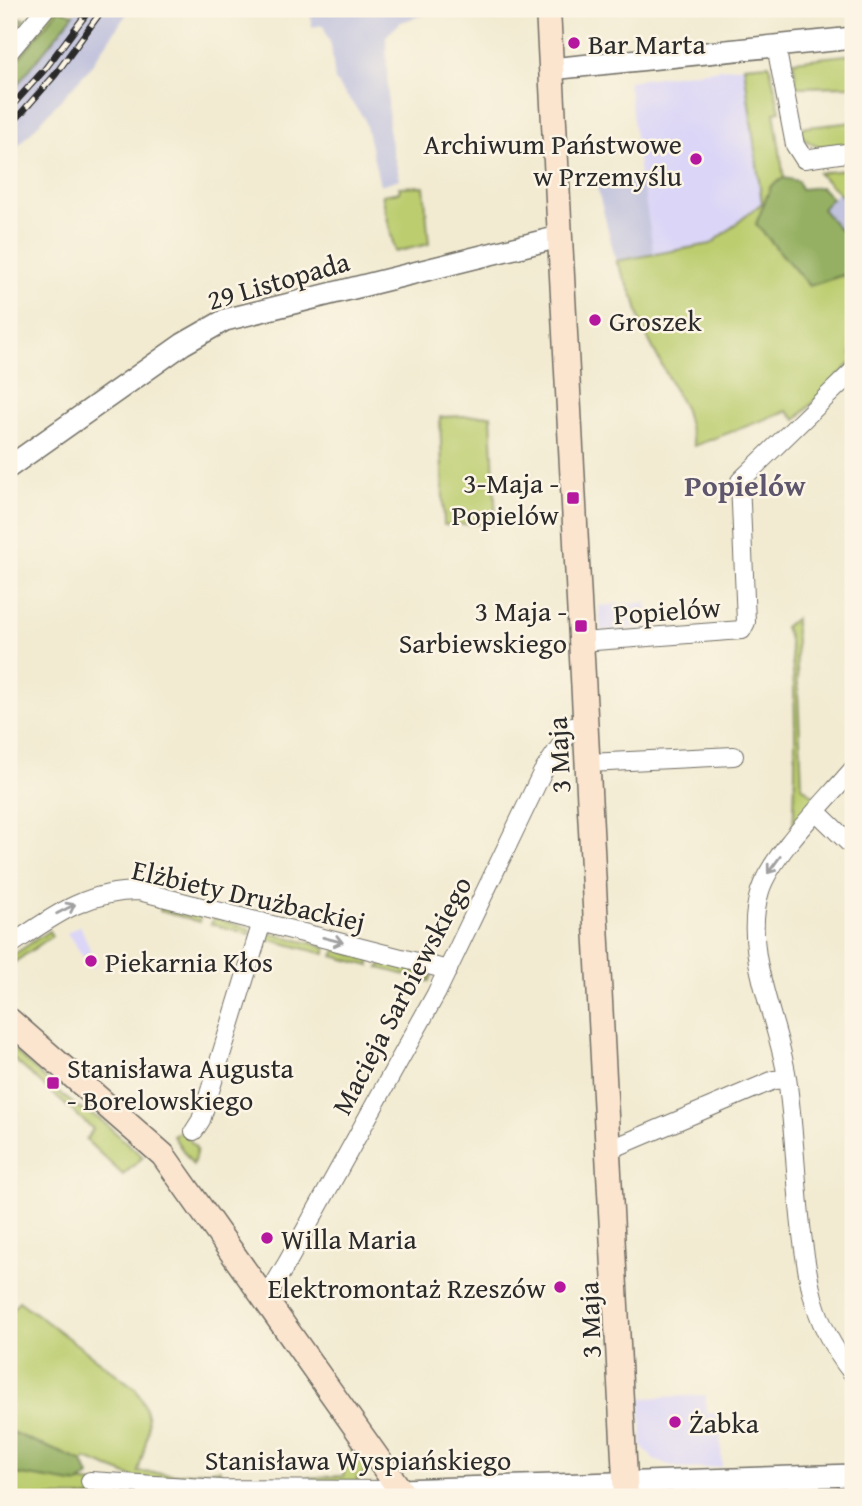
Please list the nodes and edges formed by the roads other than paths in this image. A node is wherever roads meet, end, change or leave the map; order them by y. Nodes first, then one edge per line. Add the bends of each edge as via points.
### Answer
1 (548, 9) edge
2 (38, 10) edge
3 (853, 38) edge
4 (776, 46) junction
5 (9, 52) edge
6 (551, 69) junction
7 (853, 152) edge
8 (559, 237) junction
9 (853, 370) edge
10 (9, 467) edge
11 (581, 642) junction
12 (586, 726) junction
13 (734, 756) dead end
14 (588, 763) junction
15 (853, 769) edge
16 (817, 812) junction
17 (853, 847) edge
18 (262, 922) junction
19 (9, 946) edge
20 (448, 970) junction
21 (9, 1020) edge
22 (787, 1079) junction
23 (194, 1131) dead end
24 (609, 1150) junction
25 (264, 1296) junction
26 (853, 1374) edge
27 (853, 1475) edge
28 (90, 1481) dead end
29 (626, 1491) edge
30 (221, 1493) edge
31 (402, 1494) edge

1 - 6 main road, 3 Maja
2 - 5 street
3 - 4 street
4 - 6 street
4 - 7 street via 795,145 804,159
6 - 8 main road, 3 Maja
8 - 10 street, 29 Listopada via 225,320 183,344
8 - 11 main road, 3 Maja
9 - 11 street, Popielów via 740,481 746,622 742,630
11 - 12 main road, 3 Maja
12 - 14 main road, 3 Maja
12 - 20 street, Macieja Sarbiewskiego via 573,727 542,773
13 - 14 street
14 - 24 main road, 3 Maja
15 - 16 street
16 - 17 street
16 -> 22 street via 764,879 756,907 758,964
19 -> 18 street, Elżbiety Drużbackiej via 58,913 113,891 139,891
18 -> 20 street, Elżbiety Drużbackiej
18 - 23 street
20 - 25 street, Macieja Sarbiewskiego via 287,1263
21 - 25 main road via 163,1155
22 - 24 street via 774,1080
22 - 26 street via 811,1290 821,1325
24 - 29 main road, 3 Maja
25 - 31 main road
27 - 29 street, Stanisława Wyspiańskiego
28 - 30 street, Stanisława Wyspiańskiego
29 - 31 street, Stanisława Wyspiańskiego
30 - 31 street, Stanisława Wyspiańskiego

